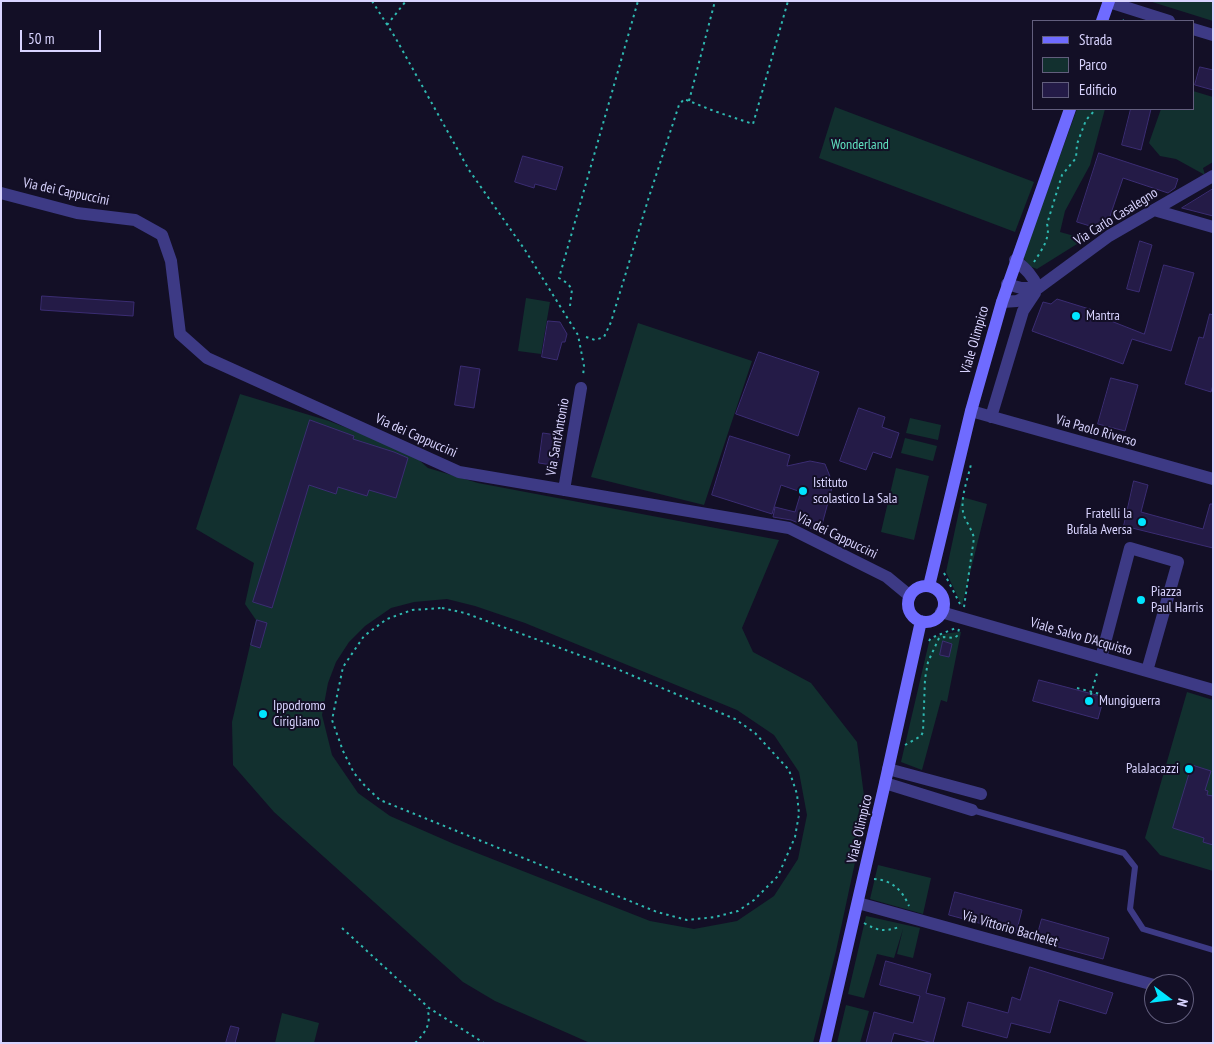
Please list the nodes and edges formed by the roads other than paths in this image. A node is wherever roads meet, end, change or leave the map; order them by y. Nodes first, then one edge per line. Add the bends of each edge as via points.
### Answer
1 (1109, 2) edge
2 (1102, 20) edge
3 (1166, 20) edge
4 (1194, 29) edge
5 (1213, 35) edge
6 (1070, 110) edge
7 (1213, 176) edge
8 (1, 193) edge
9 (1154, 210) junction
10 (1213, 227) edge
11 (1015, 260) junction
12 (1009, 279) junction
13 (1038, 288) junction
14 (1002, 302) junction
15 (581, 388) road end
16 (970, 411) junction
17 (992, 417) junction
18 (1213, 479) edge
19 (564, 490) junction
20 (929, 586) junction
21 (910, 596) junction
22 (941, 612) junction
23 (920, 621) junction
24 (1101, 658) junction
25 (1147, 671) junction
26 (1213, 690) edge
27 (888, 769) junction
28 (885, 783) junction
29 (981, 794) dead end
30 (972, 810) joint
31 (858, 903) junction
32 (1213, 950) edge
33 (1144, 982) edge
34 (825, 1043) edge

1 - 2 main road
1 - 3 street
4 - 5 street
6 - 11 main road, Viale Olimpico
7 - 9 street, Via Carlo Casalegno
8 - 19 street, Via dei Cappuccini via 77,213 135,220 162,235 171,261 180,334 207,358 459,472
9 - 10 street
9 - 13 street, Via Carlo Casalegno via 1109,236 1095,252
11 - 12 main road, Viale Olimpico
11 - 13 street via 1028,270
12 - 13 street via 1024,278
12 - 14 main road, Viale Olimpico
13 - 14 street, Via Carlo Casalegno via 1017,301
13 - 17 street via 1023,311
14 - 16 main road, Viale Olimpico
15 - 19 street, Via Sant'Antonio
16 - 17 street, Via Paolo Riverso
16 - 20 main road, Viale Olimpico
17 - 18 street, Via Paolo Riverso
19 - 21 street, Via dei Cappuccini via 789,528 887,577
20 - 21 main road via 918,588
20 - 22 main road via 942,596
21 - 23 main road via 908,608
22 - 23 main road via 932,620
22 - 24 street, Viale Salvo D'Acquisto
23 - 27 main road, Viale Olimpico
24 - 25 street, Viale Salvo D'Acquisto
24 - 25 street via 1130,548 1178,562
25 - 26 street, Viale Salvo D'Acquisto
27 - 28 main road, Viale Olimpico
27 - 29 street
28 - 30 street
28 - 31 main road, Viale Olimpico
30 - 32 lane via 1124,853 1136,867 1130,910 1143,929
31 - 33 street, Via Vittorio Bachelet
31 - 34 main road, Viale Olimpico

